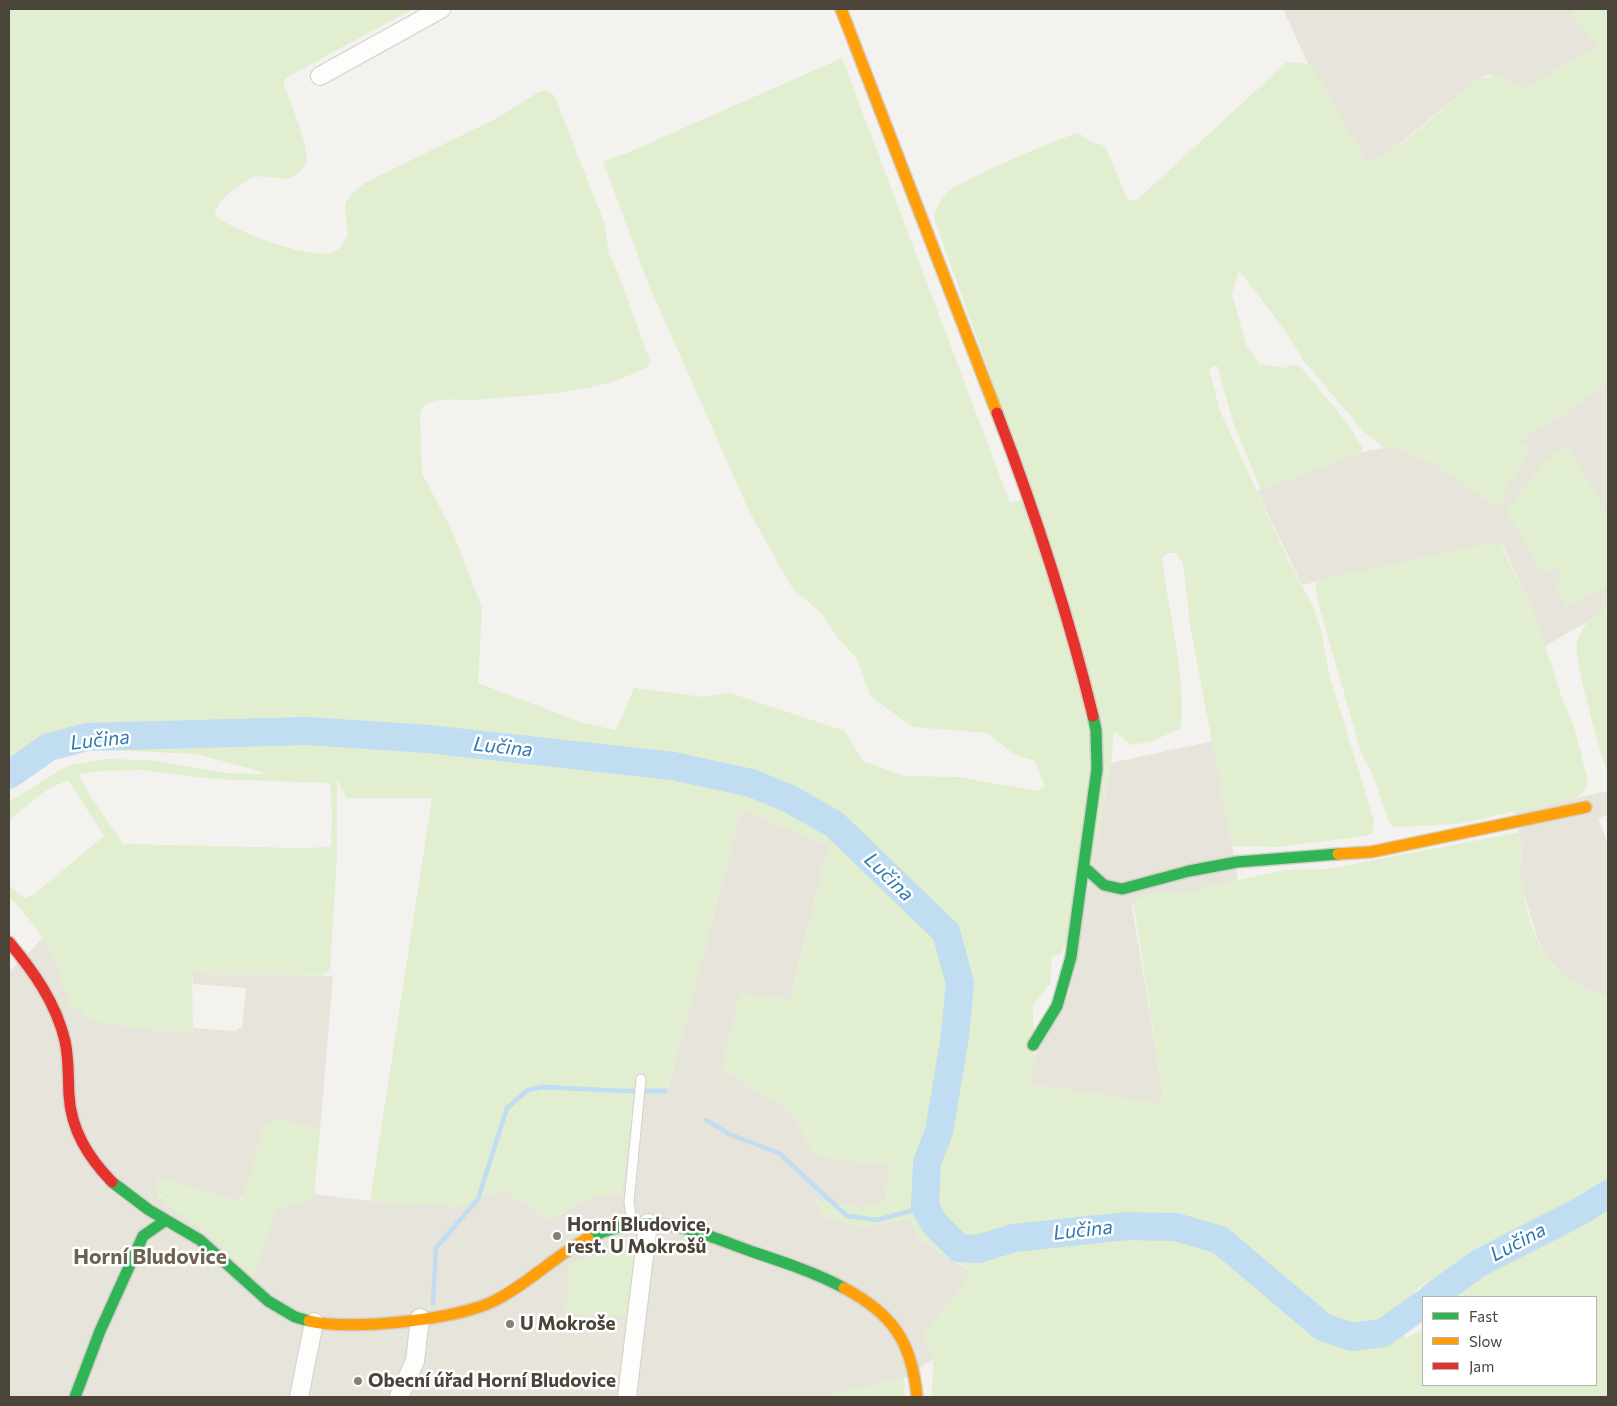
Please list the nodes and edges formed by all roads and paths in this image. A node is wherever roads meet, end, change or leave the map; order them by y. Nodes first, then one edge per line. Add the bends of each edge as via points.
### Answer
1 (440, 9) edge
2 (841, 9) edge
3 (320, 76) dead end
4 (1586, 807) dead end
5 (1085, 868) junction
6 (9, 942) edge
7 (1033, 1045) dead end
8 (641, 1083) dead end
9 (166, 1220) junction
10 (640, 1223) junction
11 (420, 1318) junction
12 (314, 1322) junction
13 (75, 1397) edge
14 (299, 1397) edge
15 (399, 1397) edge
16 (626, 1397) edge
17 (917, 1397) edge

1 - 3 street
2 - 5 street via 1021,475 1079,659 1096,730 1097,768
4 - 5 street via 1371,852 1237,862 1122,889 1104,885
5 - 7 street via 1071,957 1057,1006
6 - 9 street via 29,966 57,1016 68,1058 69,1104 84,1146 119,1188
8 - 10 lane via 628,1202
9 - 12 street via 203,1242 269,1302 292,1316
9 - 13 street via 143,1236 100,1331
10 - 11 street via 606,1230 575,1245 496,1300 465,1311
10 - 16 street
10 - 17 street via 675,1226 700,1233 803,1270 863,1297 889,1318 902,1337 912,1361
11 - 12 street
11 - 15 street via 415,1361
12 - 14 street

